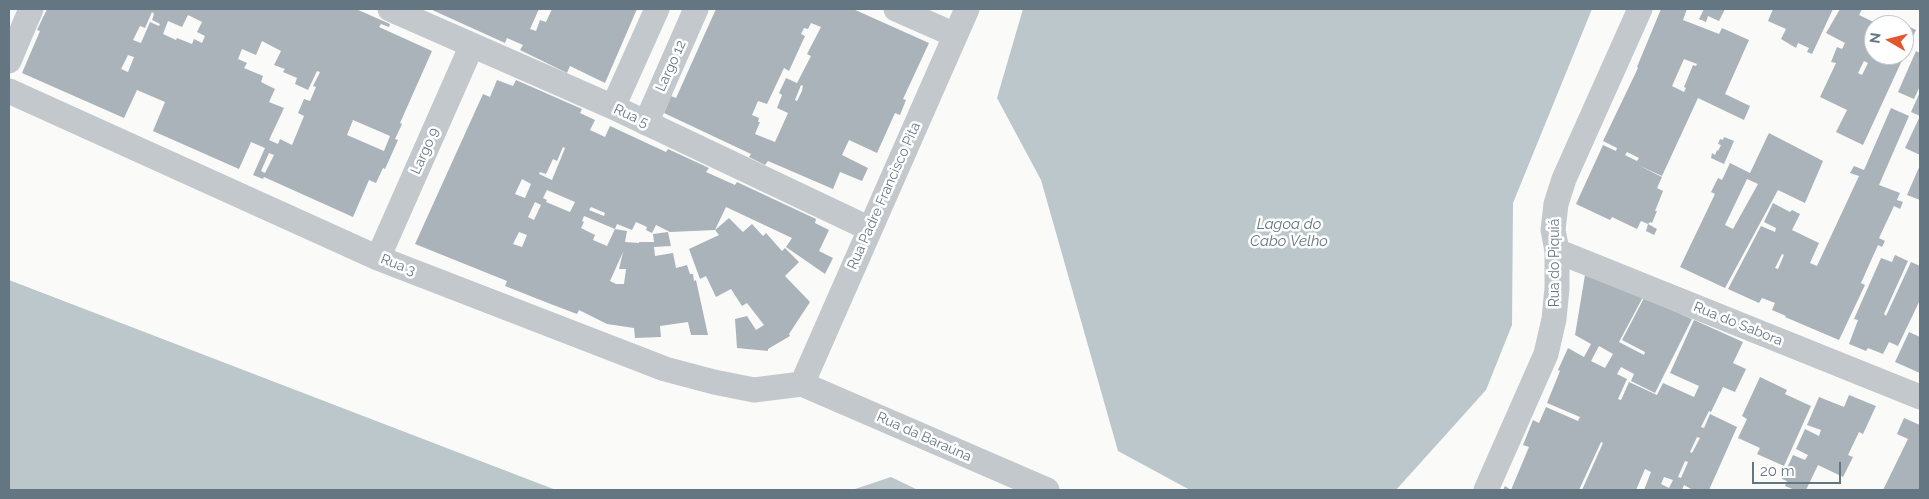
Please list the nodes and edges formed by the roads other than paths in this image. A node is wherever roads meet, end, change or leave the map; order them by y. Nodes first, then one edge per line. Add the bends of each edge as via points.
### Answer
1 (31, 9) edge
2 (390, 9) edge
3 (657, 9) edge
4 (696, 9) edge
5 (896, 9) edge
6 (967, 9) edge
7 (1640, 9) edge
8 (955, 35) junction
9 (472, 45) junction
10 (9, 61) edge
11 (9, 91) edge
12 (613, 107) junction
13 (646, 123) junction
14 (870, 229) junction
15 (1557, 251) junction
16 (378, 258) junction
17 (802, 384) junction
18 (1920, 398) edge
19 (1047, 490) edge
20 (1486, 490) edge

1 - 10 street
2 - 9 street, Rua 5
3 - 12 street
4 - 13 street, Largo 12
5 - 8 street
6 - 8 street, Rua Padre Francisco Pita
7 - 15 street, Rua do Piquiá via 1564,180 1556,204 1553,230
8 - 14 street, Rua Padre Francisco Pita
9 - 12 street, Rua 5
9 - 16 street, Largo 9
11 - 16 street, Rua 3
12 - 13 street, Rua 5
13 - 14 street, Rua 5
14 - 17 street, Rua Padre Francisco Pita
15 - 18 street, Rua do Sabora
15 - 20 street, Rua do Piquiá via 1554,319 1546,354
16 - 17 street, Rua 3 via 665,369 754,390
17 - 19 street, Rua da Baraúna

